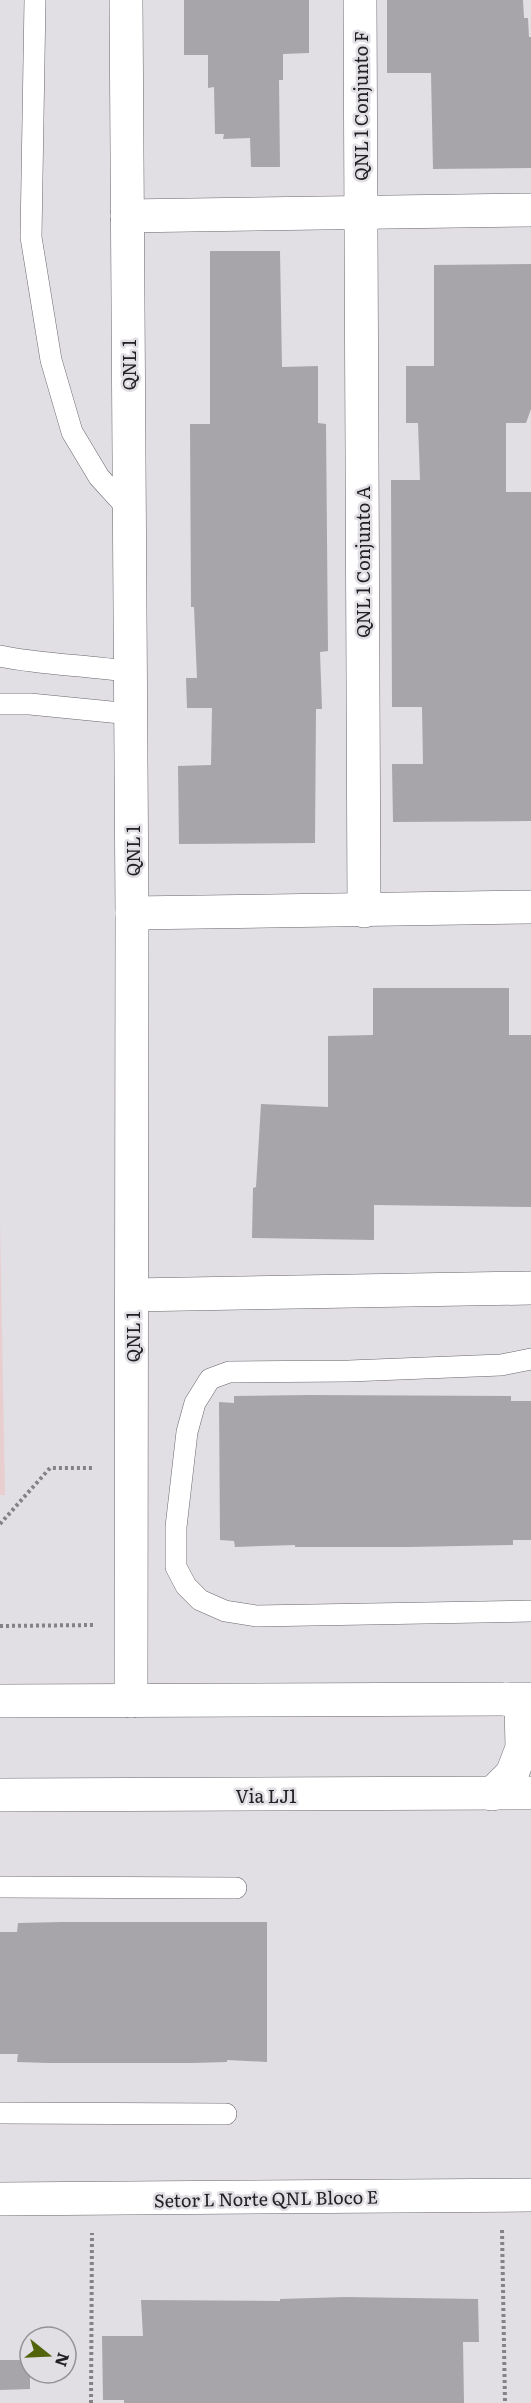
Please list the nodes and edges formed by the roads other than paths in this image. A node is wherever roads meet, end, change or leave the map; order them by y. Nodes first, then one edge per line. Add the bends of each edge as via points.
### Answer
1 (35, 0) edge
2 (126, 0) edge
3 (360, 0) edge
4 (531, 210) edge
5 (361, 213) junction
6 (127, 216) junction
7 (129, 510) junction
8 (0, 656) edge
9 (131, 672) junction
10 (0, 704) edge
11 (131, 714) junction
12 (531, 907) edge
13 (364, 911) junction
14 (132, 913) junction
15 (531, 1288) edge
16 (132, 1295) junction
17 (531, 1359) edge
18 (531, 1611) edge
19 (518, 1699) edge
20 (0, 1701) edge
21 (131, 1701) junction
22 (531, 1793) edge
23 (492, 1794) junction
24 (0, 1795) edge
25 (0, 1887) edge
26 (236, 1888) dead end
27 (0, 2113) edge
28 (226, 2114) dead end
29 (516, 2195) edge
30 (0, 2199) edge

1 - 7 lane via 31,237 51,360 72,432 99,477
2 - 6 street, QNL 1
3 - 5 street, QNL 1 Conjunto F
4 - 5 street
5 - 6 street
5 - 13 street, QNL 1 Conjunto A
6 - 7 street, QNL 1
7 - 9 street, QNL 1
8 - 9 lane
9 - 11 street, QNL 1
10 - 11 lane
11 - 14 street, QNL 1
12 - 13 street
13 - 14 street
14 - 16 street, QNL 1
15 - 16 street
16 - 21 street, QNL 1
17 - 18 lane via 501,1365 229,1372 210,1379 195,1403 187,1432 176,1527 176,1567 186,1586 200,1600 225,1611 256,1616
19 - 21 street
19 - 23 street via 522,1748 512,1774
20 - 21 street
22 - 23 street, Via LJ1
23 - 24 street, Via LJ1
25 - 26 lane
27 - 28 lane
29 - 30 street, Setor L Norte QNL Bloco E

